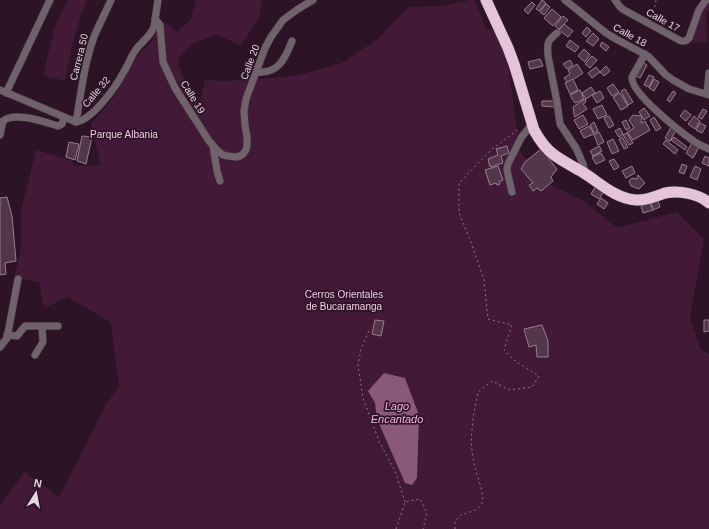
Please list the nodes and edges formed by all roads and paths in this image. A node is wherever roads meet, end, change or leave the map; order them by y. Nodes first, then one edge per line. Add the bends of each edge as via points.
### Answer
1 (50, 0) edge
2 (111, 0) edge
3 (158, 0) edge
4 (313, 0) edge
5 (486, 0) edge
6 (565, 0) edge
7 (615, 0) edge
8 (656, 0) edge
9 (706, 0) edge
10 (155, 19) junction
11 (651, 24) junction
12 (557, 33) dead end
13 (292, 41) dead end
14 (645, 54) junction
15 (257, 72) junction
16 (709, 74) edge
17 (3, 92) edge
18 (708, 94) edge
19 (64, 118) junction
20 (76, 122) junction
21 (532, 124) junction
22 (520, 128) dead end
23 (0, 135) edge
24 (213, 146) junction
25 (709, 149) edge
26 (246, 150) joint
27 (585, 173) junction
28 (220, 181) dead end
29 (512, 192) dead end
30 (709, 203) edge
31 (18, 279) dead end
32 (42, 326) junction
33 (58, 326) dead end
34 (368, 331) dead end
35 (7, 336) junction
36 (0, 347) edge
37 (35, 354) dead end
38 (405, 502) junction
39 (396, 529) edge
40 (423, 529) edge
41 (456, 529) edge

1 - 17 street
2 - 20 street, Carrera 50 via 89,52
3 - 10 street
4 - 15 street, Calle 20 via 283,20 276,28 265,48
5 - 21 highway via 514,64
6 - 14 street, Calle 18 via 616,40
7 - 11 street, Calle 17 via 624,10
8 - 11 path
9 - 11 street, Calle 17 via 686,41 681,41
10 - 20 street, Calle 32 via 149,36 135,51 125,72 105,100 89,116
10 - 24 street, Calle 19 via 160,25 163,62 168,75
12 - 27 street via 549,39 547,49 560,124 576,148
13 - 15 street via 287,54 277,67 270,71
14 - 18 street, Calle 18 via 680,85
14 - 25 street via 632,77 633,84 644,99 671,124
15 - 26 street, Calle 20 via 244,111
16 - 18 street
17 - 19 street
19 - 20 street
19 - 23 street via 58,126 26,118 10,118 3,121
21 - 27 highway via 538,137 552,154
21 - 29 street via 521,138 508,164
22 - 41 path via 492,149 458,183 459,213 484,280 488,319 512,325 504,350 514,361 539,376 532,387 510,390 492,381 478,392 471,444 482,503 459,517 455,522
24 - 26 street, Calle 19 via 232,157 240,156
24 - 28 street
27 - 30 highway via 629,199 643,200 674,192 693,195
31 - 35 street
32 - 33 street
32 - 35 street via 26,326 17,336
32 - 37 street via 43,342
34 - 38 path via 358,365 364,398 379,440 395,471
35 - 36 street
38 - 39 path
38 - 40 path via 420,499 427,513

